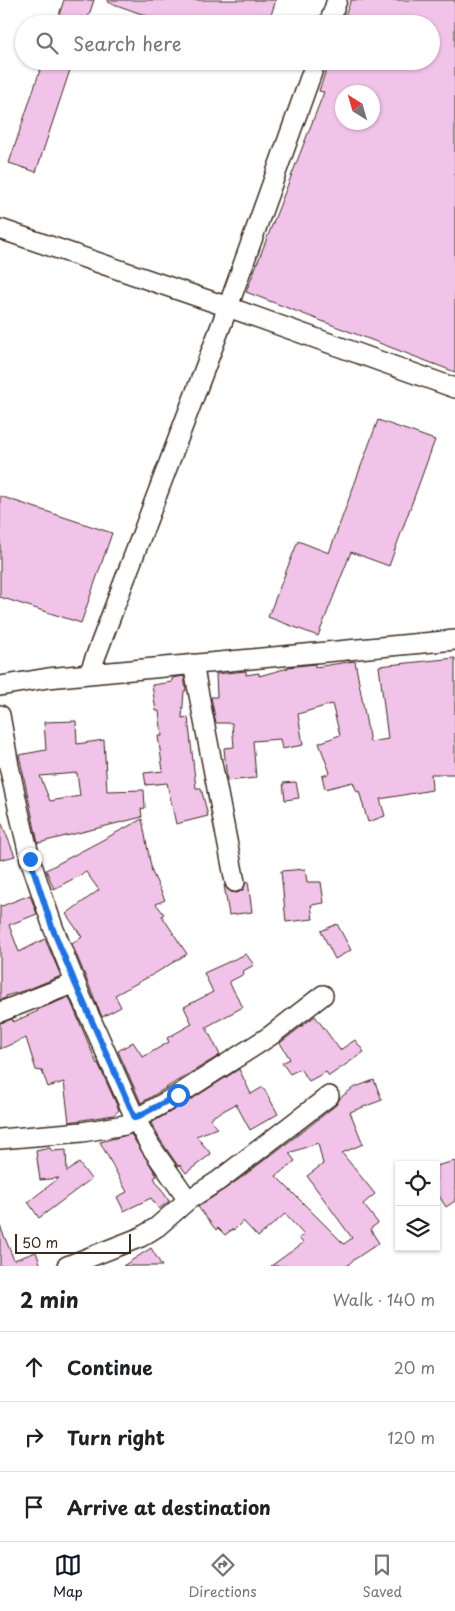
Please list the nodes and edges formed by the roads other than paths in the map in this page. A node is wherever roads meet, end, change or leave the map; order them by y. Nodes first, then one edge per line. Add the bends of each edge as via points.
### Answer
1 (337, 0) edge
2 (332, 15) edge
3 (313, 70) edge
4 (0, 229) edge
5 (228, 307) junction
6 (455, 388) edge
7 (455, 640) edge
8 (193, 664) junction
9 (89, 674) junction
10 (0, 686) edge
11 (0, 715) edge
12 (235, 882) dead end
13 (75, 983) junction
14 (323, 995) dead end
15 (0, 1012) edge
16 (329, 1096) dead end
17 (135, 1118) junction
18 (0, 1139) edge
19 (188, 1200) junction
20 (66, 1266) edge

1 - 2 street
3 - 5 street
4 - 5 street
5 - 6 street
5 - 9 street
7 - 8 street
8 - 9 street
8 - 12 street
9 - 10 street
11 - 13 street via 30,859 52,927
13 - 15 street
13 - 17 street
14 - 17 street via 270,1036 178,1095
16 - 19 street via 218,1181
17 - 18 street via 115,1128
17 - 19 street
19 - 20 street via 157,1227 141,1236

